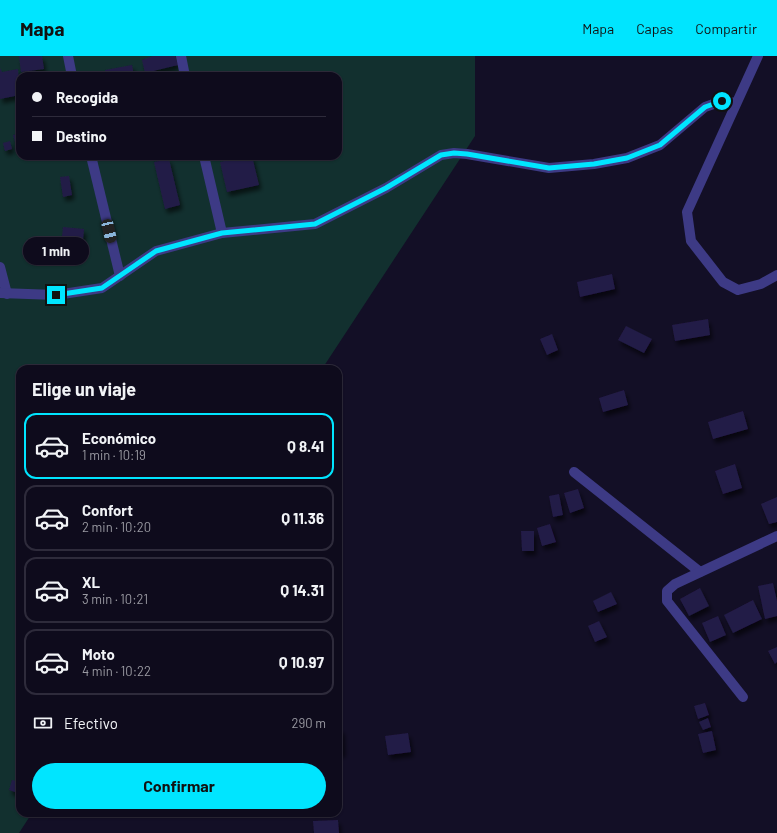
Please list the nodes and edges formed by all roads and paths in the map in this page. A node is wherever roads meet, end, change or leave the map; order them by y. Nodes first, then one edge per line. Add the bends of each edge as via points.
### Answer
1 (68, 56) edge
2 (181, 56) edge
3 (758, 56) edge
4 (71, 72) edge
5 (184, 72) edge
6 (736, 103) junction
7 (92, 160) edge
8 (205, 160) edge
9 (222, 233) junction
10 (0, 267) edge
11 (777, 275) edge
12 (120, 276) junction
13 (3, 293) edge
14 (574, 472) dead end
15 (777, 536) edge
16 (700, 572) junction
17 (743, 697) dead end

1 - 4 street
2 - 5 street
3 - 6 street
6 - 9 street via 722,101 705,107 660,145 627,158 549,168 467,154 441,155 386,188 315,224
6 - 11 street via 687,212 691,241 723,282 738,290 761,284
7 - 12 street
8 - 9 street
9 - 12 street via 156,251
10 - 13 street
12 - 13 street via 102,288 79,292 56,295
14 - 16 street
15 - 16 street
16 - 17 street via 675,584 667,591 667,600

